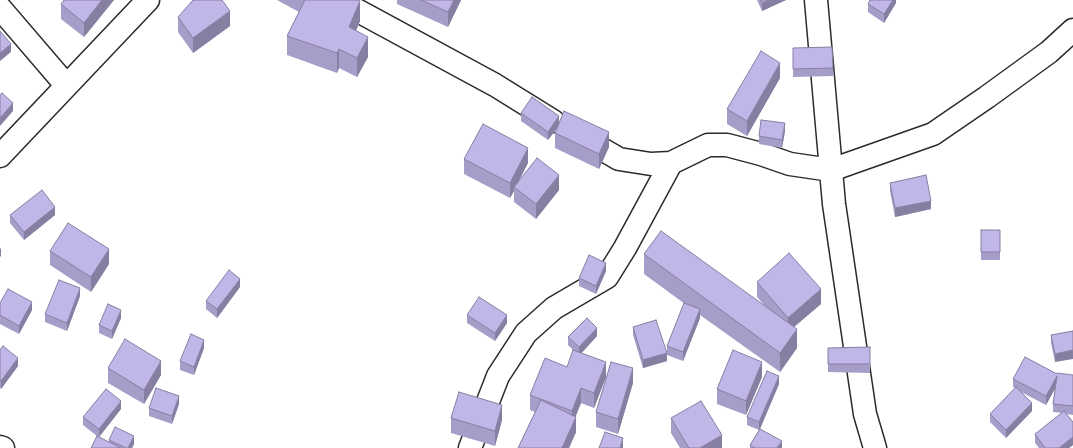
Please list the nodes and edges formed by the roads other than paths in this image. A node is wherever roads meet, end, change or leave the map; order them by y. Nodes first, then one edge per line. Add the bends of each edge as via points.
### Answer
1 (148, 0) edge
2 (338, 0) edge
3 (816, 0) edge
4 (0, 8) edge
5 (1073, 30) edge
6 (66, 85) junction
7 (0, 156) edge
8 (671, 163) junction
9 (831, 170) junction
10 (0, 447) edge
11 (3, 448) edge
12 (470, 448) edge
13 (875, 448) edge

1 - 6 street
2 - 8 street via 494,85 620,159 651,164
3 - 9 street
4 - 6 street
5 - 9 street via 1050,52 933,134
6 - 7 street
8 - 9 street via 708,145 727,145 790,164
8 - 12 street via 607,277 554,308 526,333 498,376
9 - 13 street via 865,414
10 - 11 street

